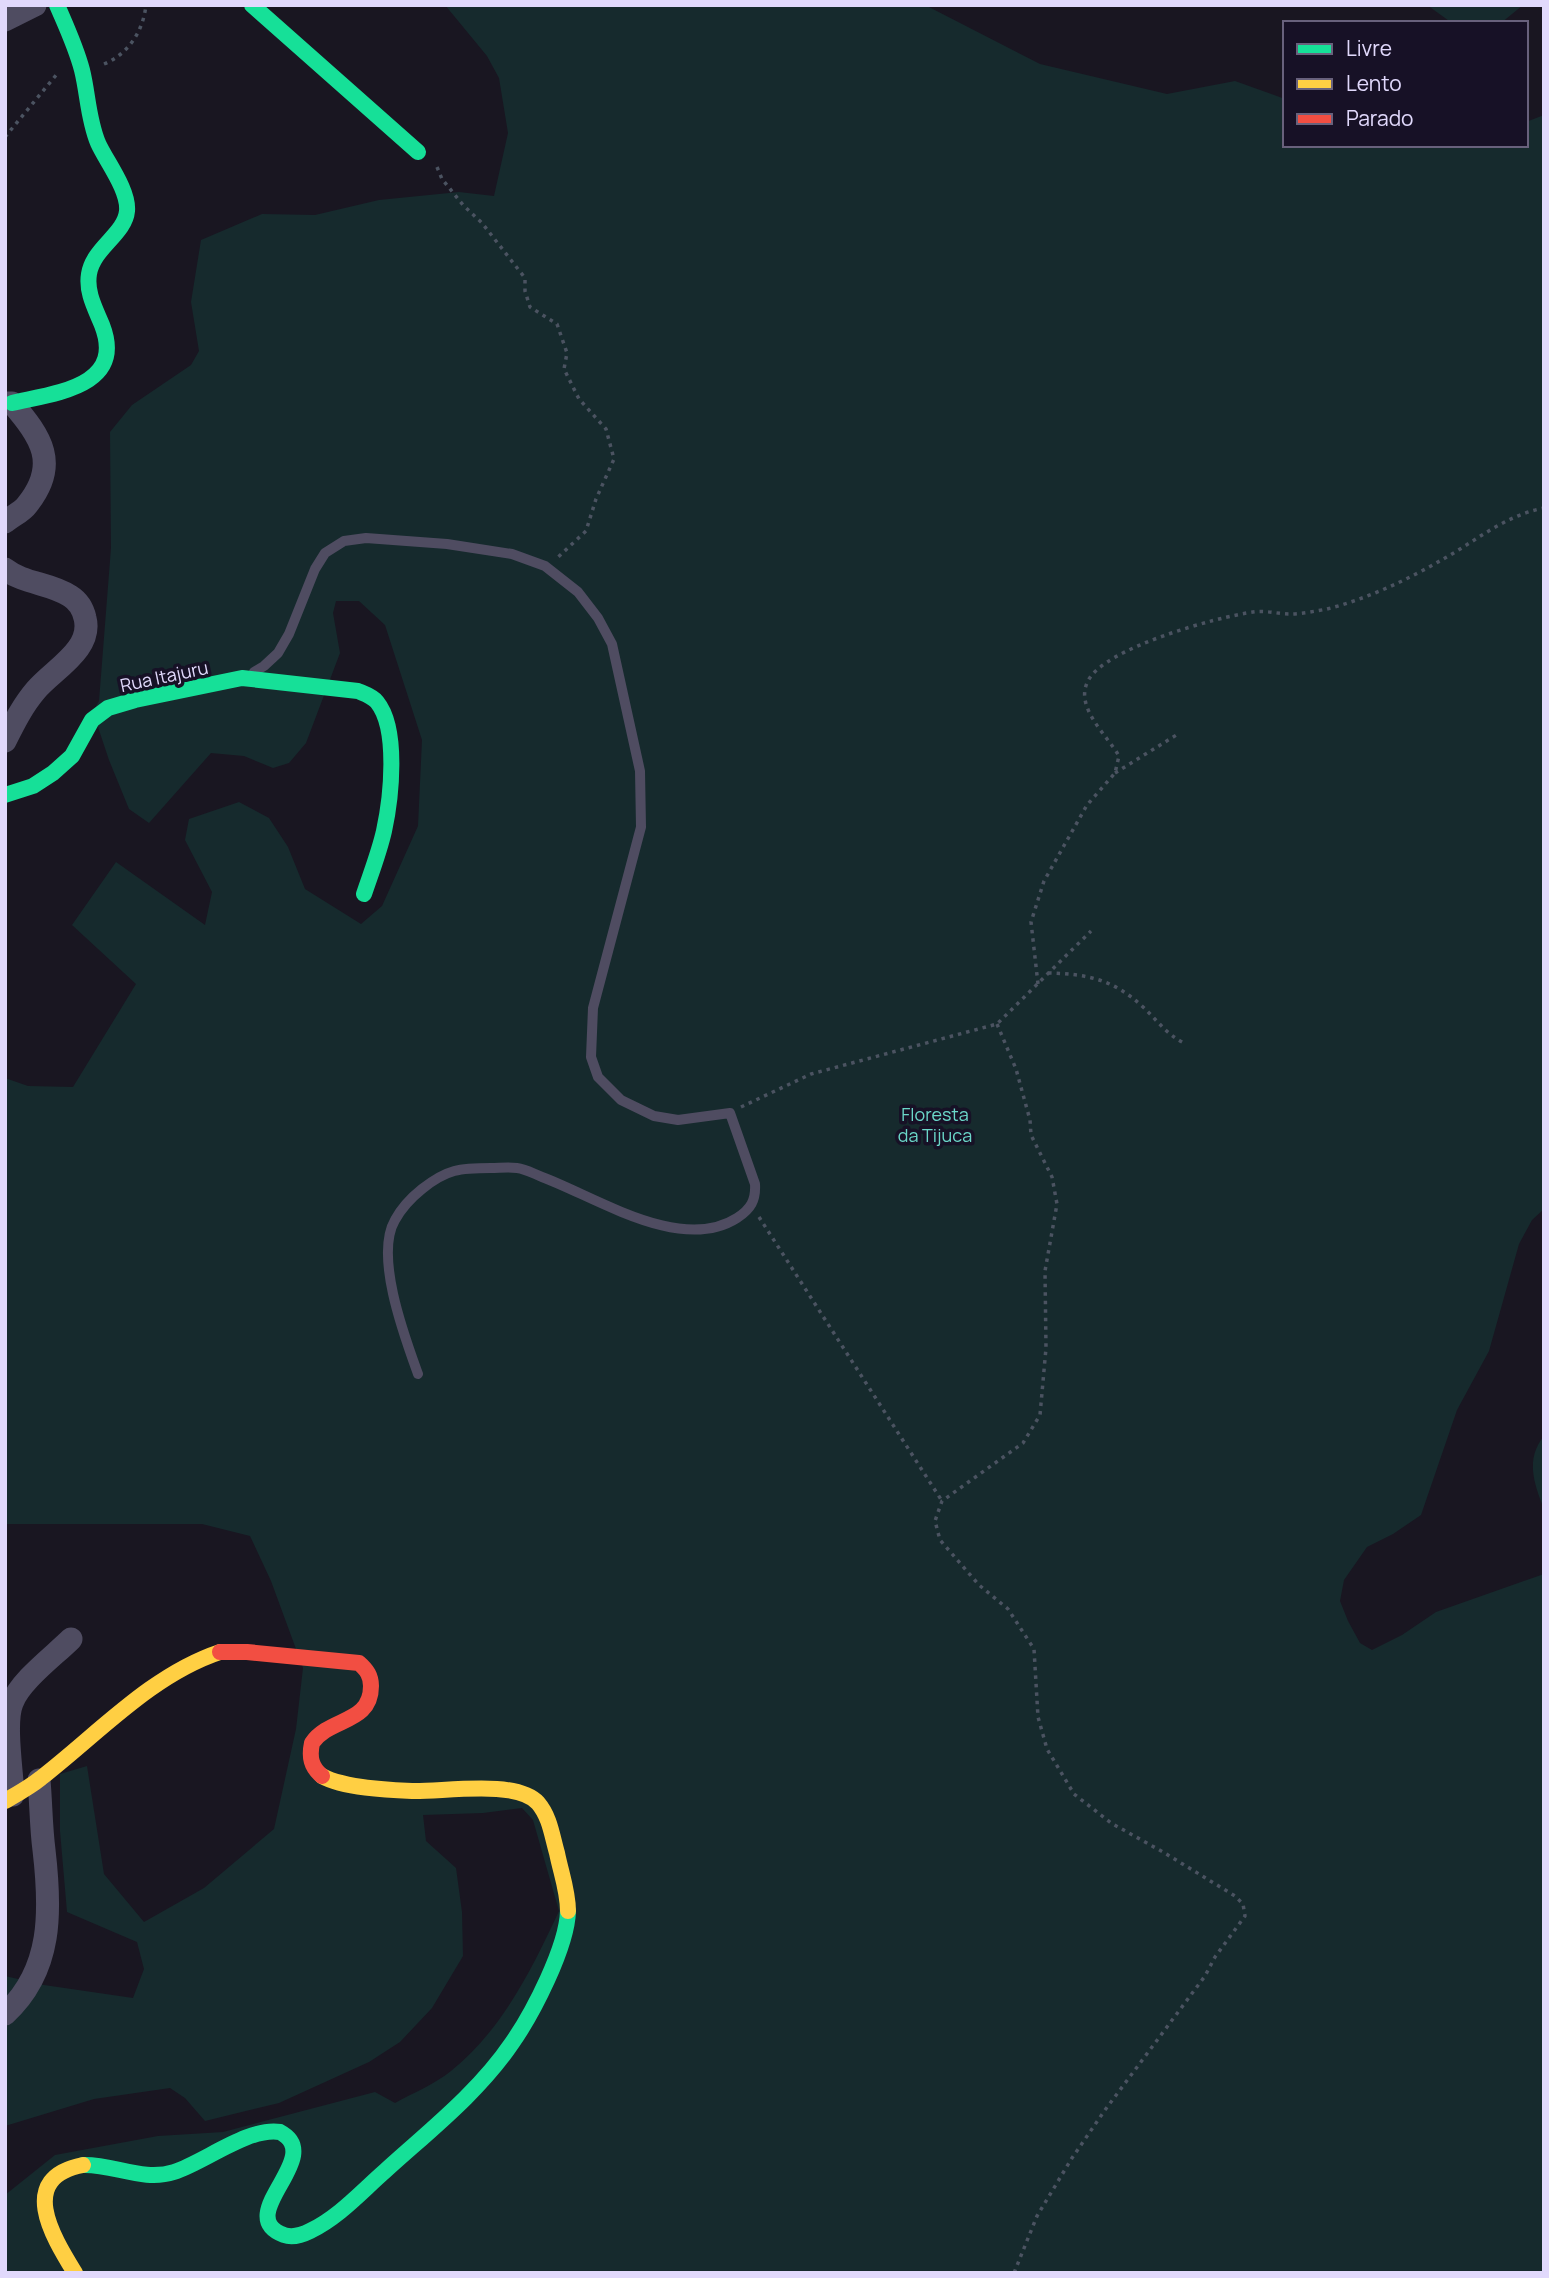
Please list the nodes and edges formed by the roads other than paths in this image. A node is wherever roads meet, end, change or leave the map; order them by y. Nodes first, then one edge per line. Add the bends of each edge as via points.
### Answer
1 (35, 5) edge
2 (57, 5) edge
3 (251, 5) edge
4 (5, 20) edge
5 (418, 152) road end
6 (9, 403) edge
7 (5, 522) edge
8 (5, 569) edge
9 (242, 678) junction
10 (5, 741) edge
11 (5, 795) edge
12 (364, 894) dead end
13 (418, 1374) dead end
14 (71, 1639) dead end
15 (39, 1780) junction
16 (9, 1798) edge
17 (5, 2014) edge
18 (75, 2273) edge

1 - 4 street
2 - 6 street via 81,67 93,128 128,210 90,268 90,299 108,344 108,359 101,371 87,381
3 - 5 street
6 - 7 street via 33,428 46,461 26,507
8 - 10 street via 71,596 83,610 88,628 81,645 36,690
9 - 11 street, Rua Itajuru via 108,708 92,720 72,756 53,773
9 - 12 street, Rua Itajuru via 358,691 379,704 385,716 389,787 384,829
9 - 13 lane via 278,653 315,569 325,553 344,541 366,538 447,544 512,554 545,566 578,592 612,644 640,771 641,827 593,1008 591,1057 598,1077 621,1100 654,1116 678,1120 730,1113 755,1184 752,1205 728,1223 692,1231 650,1223 518,1168 456,1169 439,1176 414,1195 394,1222 389,1242 389,1276
14 - 16 street via 12,1701
15 - 16 street
15 - 17 street via 49,1885 47,1932 37,1971 20,2001
15 - 18 street via 136,1699 196,1660 220,1652 247,1652 359,1663 371,1680 370,1700 364,1709 316,1735 310,1759 318,1773 342,1783 409,1791 508,1790 530,1797 547,1815 567,1893 568,1915 554,1961 526,2022 498,2062 337,2214 313,2231 292,2237 279,2233 271,2223 271,2199 296,2156 290,2138 274,2131 165,2175 72,2167 45,2190 44,2206 52,2232

